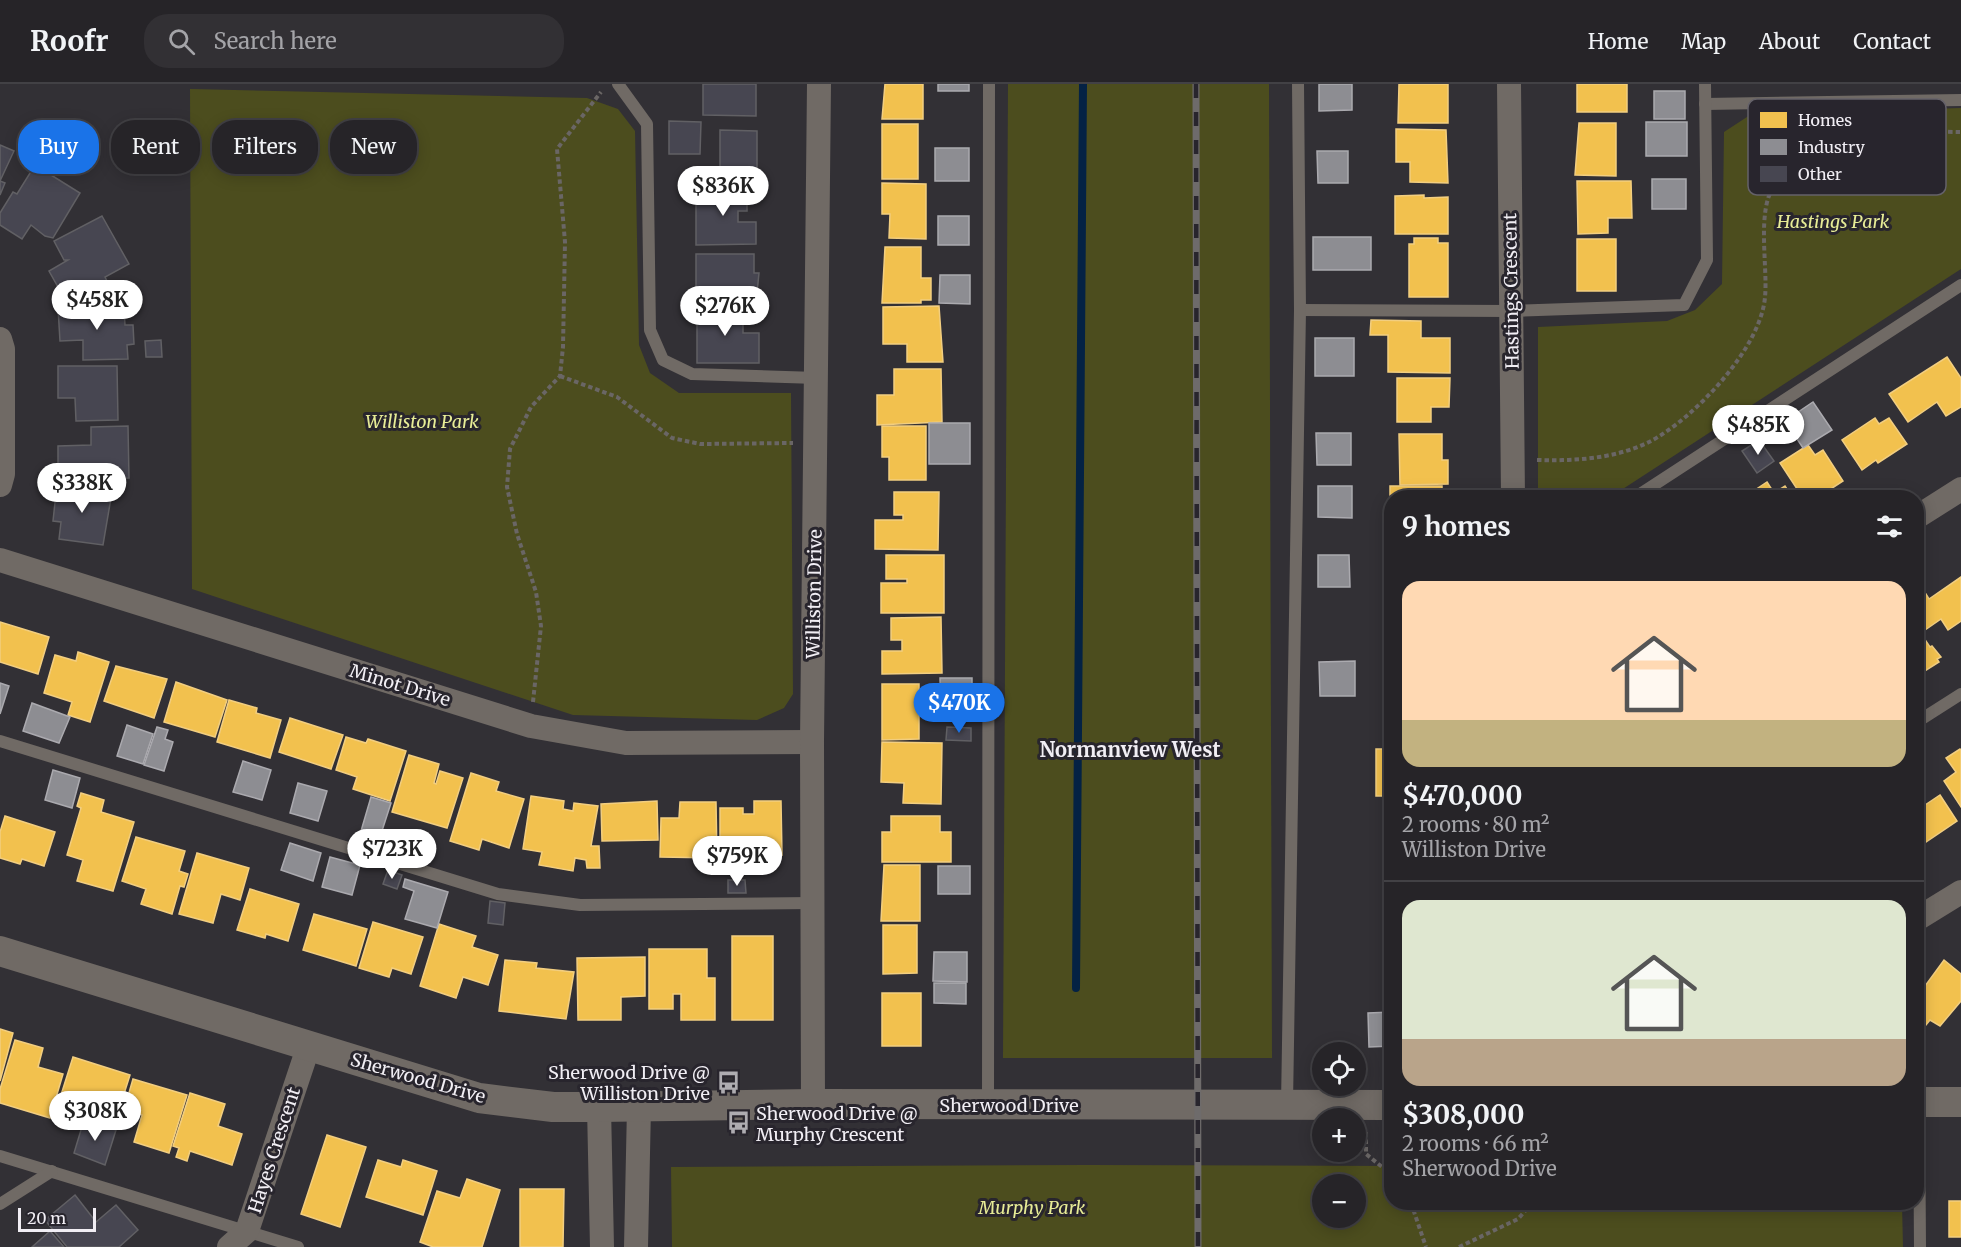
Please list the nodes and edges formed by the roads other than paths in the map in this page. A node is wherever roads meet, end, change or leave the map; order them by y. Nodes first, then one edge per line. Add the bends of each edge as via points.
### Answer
1 (618, 84) edge
2 (819, 84) edge
3 (989, 84) edge
4 (1298, 84) edge
5 (1509, 84) edge
6 (1705, 84) edge
7 (1946, 100) edge
8 (1961, 100) edge
9 (1748, 103) edge
10 (1705, 104) junction
11 (1961, 285) edge
12 (1300, 310) junction
13 (1511, 311) junction
14 (0, 339) edge
15 (817, 378) junction
16 (0, 485) edge
17 (1961, 489) edge
18 (1513, 490) edge
19 (1646, 490) edge
20 (1924, 513) edge
21 (0, 560) edge
22 (1961, 694) edge
23 (1924, 718) edge
24 (0, 741) edge
25 (812, 742) junction
26 (1961, 892) edge
27 (813, 903) junction
28 (1924, 915) edge
29 (0, 951) edge
30 (309, 1045) junction
31 (1924, 1102) edge
32 (1961, 1102) edge
33 (813, 1104) junction
34 (1287, 1104) junction
35 (988, 1105) junction
36 (1379, 1105) edge
37 (599, 1107) junction
38 (639, 1107) junction
39 (0, 1155) edge
40 (52, 1171) junction
41 (0, 1204) edge
42 (1919, 1210) edge
43 (238, 1239) edge
44 (298, 1247) edge
45 (602, 1247) edge
46 (636, 1247) edge
47 (1920, 1247) edge

1 - 15 lane via 646,124 650,330 663,360 692,374
2 - 15 street, Williston Drive
3 - 35 lane
4 - 12 lane
5 - 13 street, Hastings Crescent
6 - 10 lane
7 - 8 lane
9 - 10 lane
10 - 13 lane via 1707,260 1684,305
11 - 19 lane
12 - 13 lane
12 - 34 lane
13 - 18 street, Hastings Crescent
14 - 16 street
15 - 25 street, Williston Drive
17 - 20 street
21 - 25 street, Minot Drive via 531,726 626,743
22 - 23 lane
24 - 27 lane via 498,894 580,905
25 - 27 street, Williston Drive
26 - 28 street
27 - 33 street, Williston Drive
29 - 30 street, Sherwood Drive
30 - 37 street, Sherwood Drive via 479,1098 553,1107
30 - 43 street, Hayes Crescent
31 - 32 street
33 - 35 street, Sherwood Drive
33 - 38 street, Sherwood Drive
34 - 35 street, Sherwood Drive
34 - 36 street, Sherwood Drive
37 - 38 street, Sherwood Drive
37 - 45 street
38 - 46 street
39 - 40 lane
40 - 41 lane
40 - 43 lane
42 - 47 lane
43 - 44 lane

